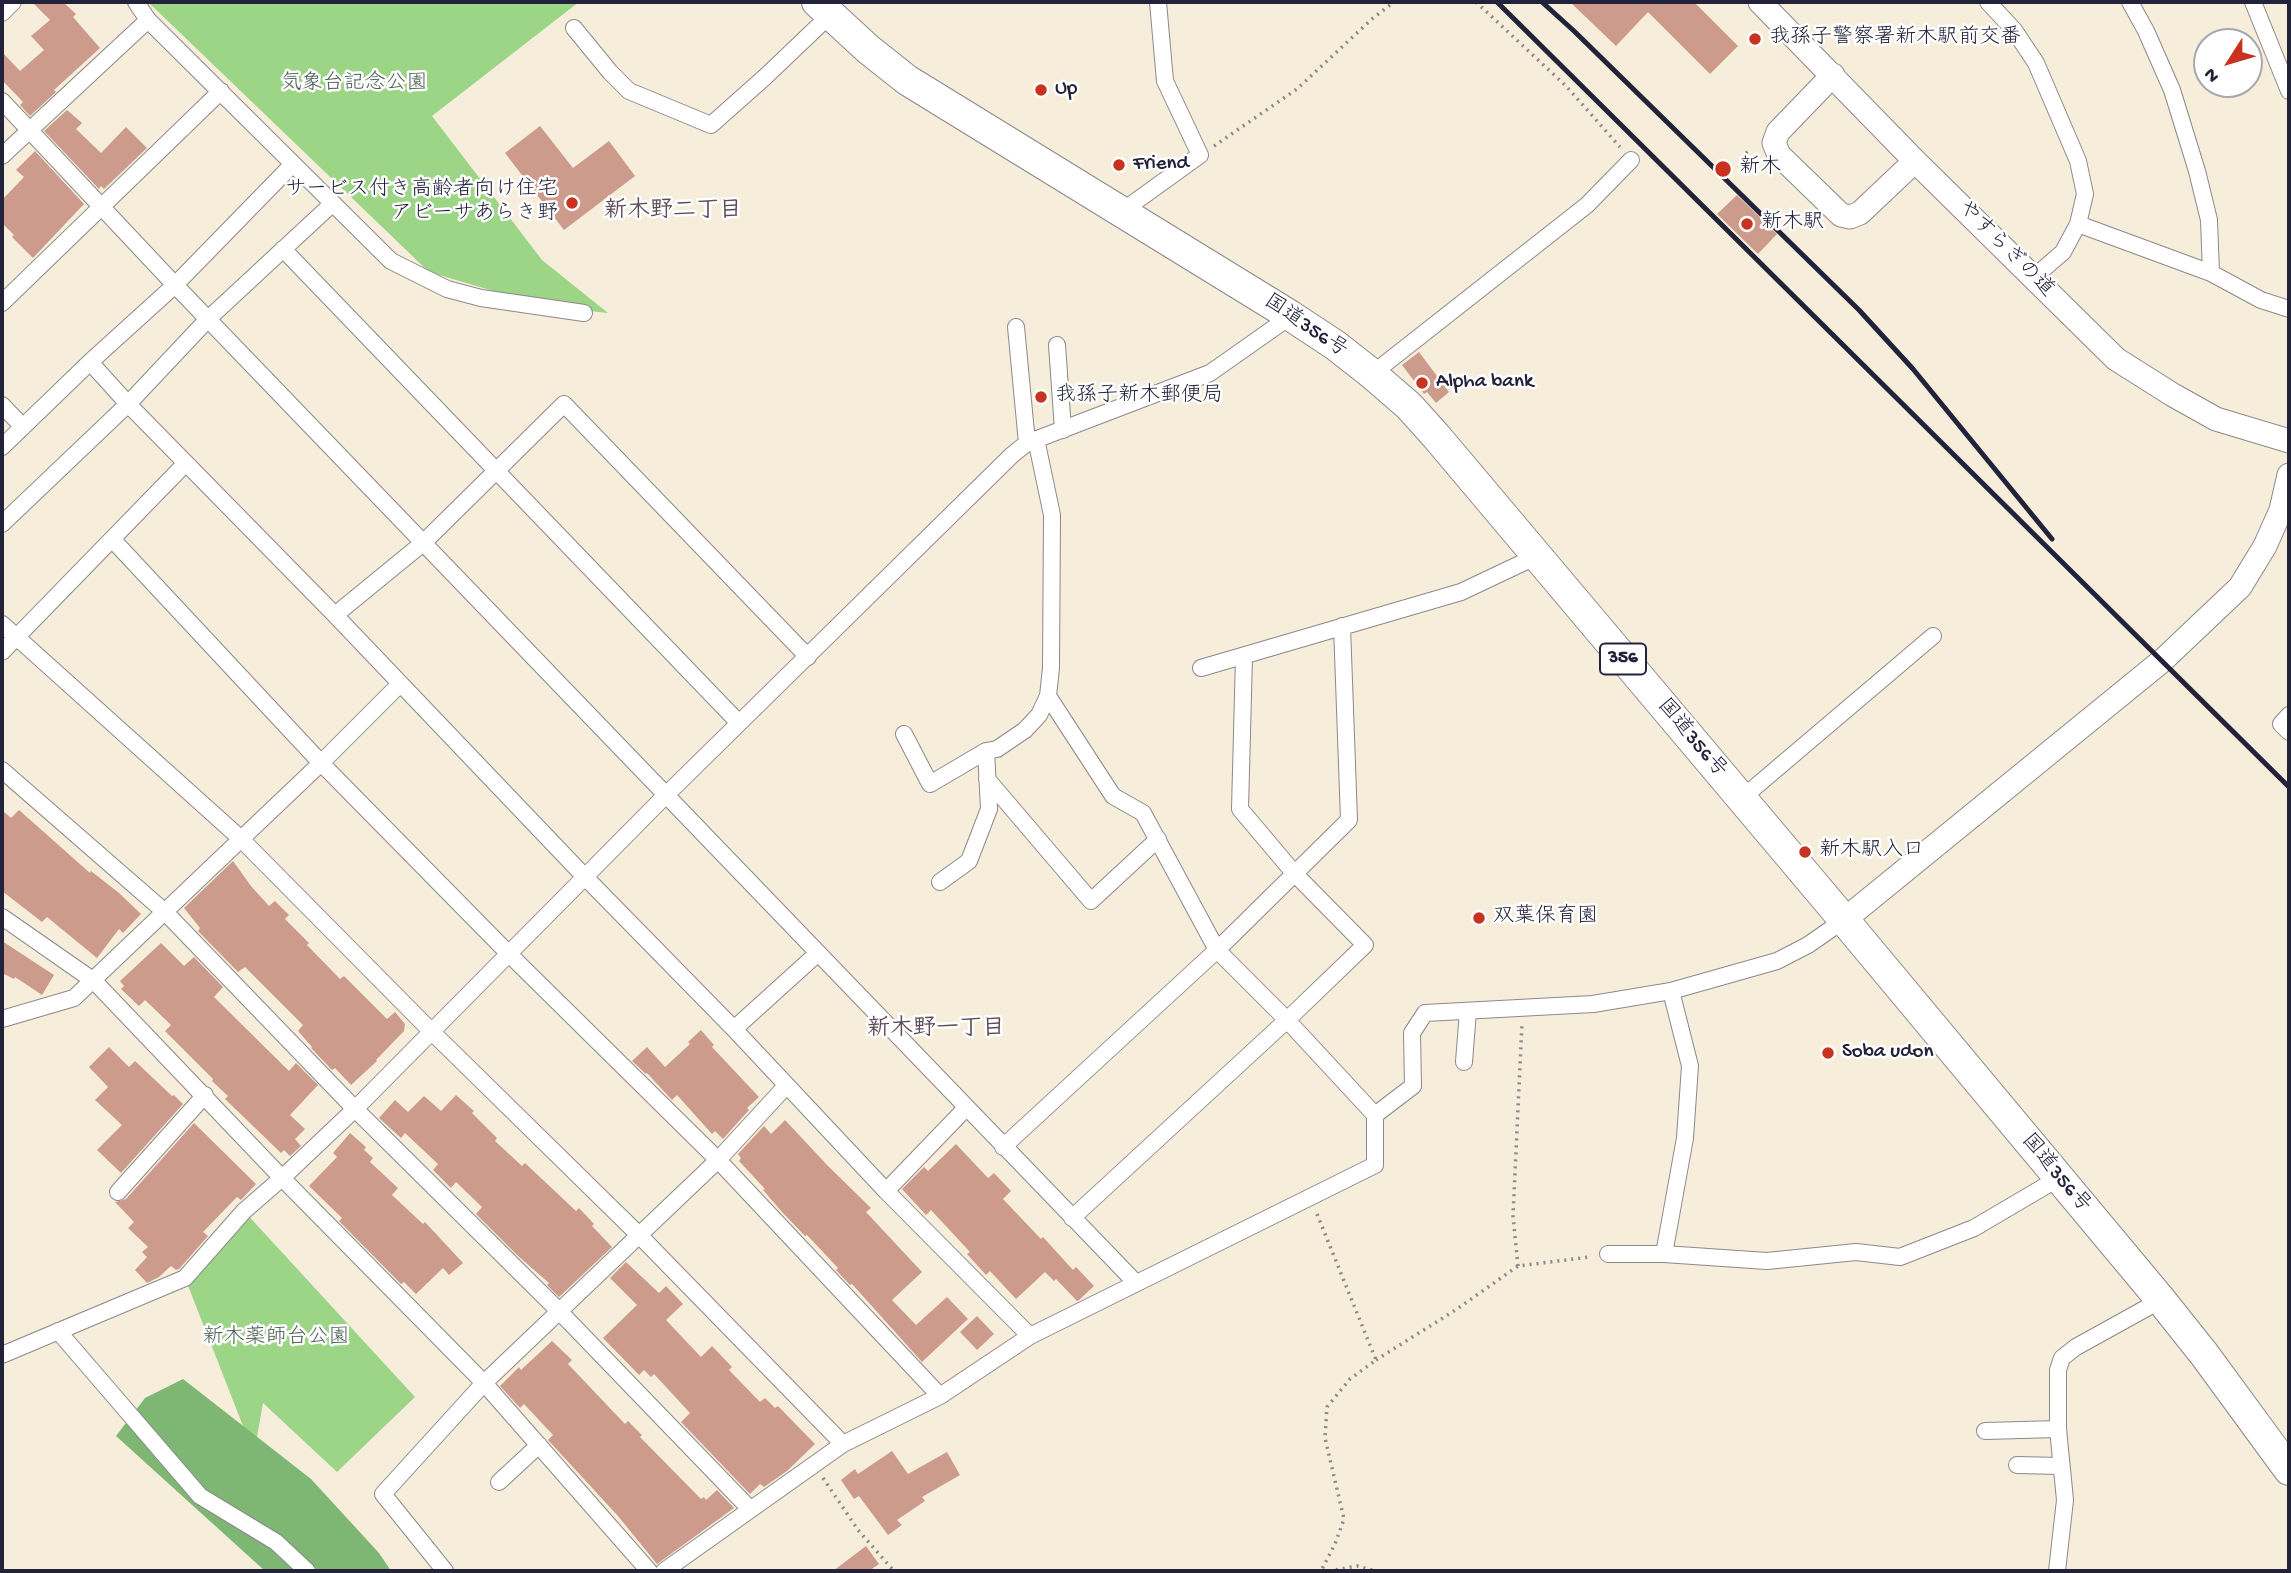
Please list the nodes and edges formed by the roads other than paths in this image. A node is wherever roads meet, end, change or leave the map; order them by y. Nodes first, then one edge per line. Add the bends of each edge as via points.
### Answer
1 (13, 2) edge
2 (136, 2) edge
3 (1158, 2) edge
4 (1760, 2) edge
5 (1988, 2) edge
6 (2130, 2) edge
7 (2253, 2) edge
8 (824, 8) edge
9 (2, 13) edge
10 (148, 20) junction
11 (574, 28) dead end
12 (1833, 75) junction
13 (221, 90) junction
14 (2289, 91) edge
15 (2, 101) edge
16 (29, 130) junction
17 (2, 156) edge
18 (1631, 160) road end
19 (1915, 161) junction
20 (293, 164) junction
21 (332, 204) junction
22 (101, 205) junction
23 (1121, 212) junction
24 (2078, 224) junction
25 (283, 249) junction
26 (2211, 274) junction
27 (2033, 278) junction
28 (175, 285) junction
29 (2, 303) edge
30 (2289, 309) edge
31 (584, 313) dead end
32 (1292, 316) junction
33 (208, 319) junction
34 (1016, 327) dead end
35 (1057, 345) dead end
36 (90, 362) junction
37 (1372, 374) junction
38 (128, 404) junction
39 (2, 405) edge
40 (23, 427) junction
41 (1062, 430) junction
42 (1032, 441) junction
43 (2289, 441) edge
44 (2, 447) edge
45 (186, 463) junction
46 (495, 470) junction
47 (2289, 475) edge
48 (2, 524) edge
49 (112, 539) junction
50 (423, 543) junction
51 (1537, 556) junction
52 (335, 615) junction
53 (2, 624) edge
54 (1342, 626) junction
55 (15, 636) junction
56 (1933, 636) dead end
57 (2, 652) edge
58 (808, 657) junction
59 (1244, 657) junction
60 (1201, 668) dead end
61 (400, 684) junction
62 (1048, 696) junction
63 (2289, 715) edge
64 (739, 723) junction
65 (2289, 733) edge
66 (904, 734) dead end
67 (986, 751) junction
68 (321, 763) junction
69 (2, 770) edge
70 (987, 779) junction
71 (666, 795) junction
72 (1741, 799) junction
73 (240, 838) junction
74 (1158, 839) junction
75 (1294, 873) junction
76 (585, 877) junction
77 (940, 882) dead end
78 (165, 912) junction
79 (2, 917) edge
80 (1844, 920) junction
81 (1217, 950) junction
82 (818, 953) junction
83 (510, 955) junction
84 (94, 981) junction
85 (1671, 991) junction
86 (1468, 1011) junction
87 (2, 1019) edge
88 (1287, 1020) junction
89 (734, 1029) junction
90 (432, 1032) junction
91 (1464, 1062) dead end
92 (786, 1086) junction
93 (205, 1096) junction
94 (966, 1108) junction
95 (355, 1109) junction
96 (1375, 1115) junction
97 (1003, 1147) junction
98 (718, 1160) junction
99 (282, 1178) junction
100 (2059, 1178) junction
101 (886, 1191) junction
102 (118, 1192) dead end
103 (1072, 1218) junction
104 (639, 1235) junction
105 (1608, 1254) road end
106 (1664, 1254) junction
107 (1136, 1283) junction
108 (2161, 1300) junction
109 (559, 1311) junction
110 (58, 1331) junction
111 (1030, 1336) junction
112 (2, 1355) edge
113 (484, 1383) junction
114 (940, 1396) junction
115 (2058, 1429) junction
116 (1985, 1432) dead end
117 (843, 1444) junction
118 (539, 1445) junction
119 (2017, 1465) dead end
120 (2060, 1466) junction
121 (2289, 1470) edge
122 (499, 1482) dead end
123 (750, 1509) junction
124 (307, 1571) edge
125 (445, 1571) edge
126 (649, 1571) edge
127 (664, 1571) edge
128 (2057, 1571) edge

1 - 9 street
2 - 10 street
3 - 23 street via 1165,81 1200,155
4 - 12 street, やすらぎの道
5 - 24 street via 2036,63 2078,160 2085,194
6 - 26 street via 2172,90 2197,171 2209,220
7 - 14 street
8 - 11 street via 765,77 711,125 629,91
8 - 23 highway, 国道356号 / 356 via 908,80
10 - 13 street
10 - 16 street
12 - 19 street, やすらぎの道
12 - 19 street via 1777,132 1774,143 1779,155 1841,215 1850,216 1860,213
13 - 20 street
13 - 22 street
15 - 16 street
16 - 17 street
16 - 22 street
18 - 37 street via 1587,205
19 - 27 street, やすらぎの道
20 - 21 street
20 - 28 street
21 - 25 street
21 - 31 street via 391,261 447,289 481,299
22 - 28 street
22 - 29 street
23 - 32 highway, 国道356号 / 356
24 - 26 street
24 - 27 street via 2063,252
25 - 33 street
25 - 46 street
26 - 30 street
27 - 43 street, やすらぎの道 via 2116,359 2150,381 2216,419
28 - 33 street
28 - 36 street
32 - 37 highway, 国道356号 / 356
32 - 41 street via 1210,373
33 - 38 street
33 - 50 street
34 - 42 street
35 - 41 street
36 - 38 street
36 - 40 street
37 - 51 highway, 国道356号 / 356 via 1409,406
38 - 45 street
38 - 48 street
39 - 40 street
40 - 44 street
41 - 42 street
42 - 58 street
42 - 62 street via 1052,515
45 - 49 street
45 - 52 street
46 - 50 street
46 - 58 street via 564,404
46 - 64 street
47 - 80 street via 2281,510 2240,587 2163,660
49 - 55 street
49 - 68 street
50 - 52 street
50 - 71 street
51 - 54 street via 1461,592
51 - 72 highway, 国道356号 / 356
52 - 61 street
53 - 55 street
54 - 59 street
54 - 75 street via 1349,820
55 - 57 street
55 - 73 street
56 - 72 street
58 - 64 street
59 - 60 street
59 - 75 street via 1240,809
61 - 68 street
61 - 76 street
62 - 67 street via 1025,730
62 - 74 street via 1113,796 1143,813
63 - 65 street via 2281,724
64 - 71 street
66 - 67 street via 930,784
67 - 70 street
68 - 73 street
68 - 83 street
69 - 78 street
70 - 74 street via 1091,901
70 - 77 street via 989,809 969,861
71 - 76 street
71 - 82 street
72 - 80 highway, 国道356号 / 356
73 - 78 street
73 - 90 street
74 - 81 street
75 - 81 street
75 - 88 street via 1365,946
76 - 83 street
76 - 89 street
78 - 84 street
78 - 95 street
79 - 84 street
80 - 85 street via 1777,961
80 - 100 highway, 国道356号 / 356
81 - 88 street
81 - 97 street
82 - 89 street
82 - 94 street
83 - 90 street
83 - 98 street
84 - 87 street via 74,998
84 - 93 street
85 - 86 street via 1593,1004
85 - 106 street via 1690,1066 1685,1138
86 - 91 street
86 - 96 street via 1425,1013 1412,1033 1413,1086
88 - 96 street
88 - 103 street
89 - 92 street
90 - 95 street
90 - 104 street
92 - 98 street
92 - 101 street
93 - 99 street
93 - 102 street
94 - 97 street
94 - 101 street
95 - 99 street
95 - 109 street
96 - 107 street via 1375,1165
97 - 103 street
98 - 104 street
98 - 114 street
99 - 110 street via 244,1212 185,1278
99 - 113 street
100 - 106 street via 1974,1228 1900,1257 1856,1252 1767,1261
100 - 108 highway, 国道356号 / 356
101 - 111 street
103 - 107 street
104 - 109 street
104 - 117 street
105 - 106 street
107 - 111 street
108 - 115 street via 2062,1358
108 - 121 highway, 国道356号 / 356
109 - 113 street
109 - 123 street
110 - 112 street
110 - 124 street via 201,1496 276,1542
111 - 114 street
113 - 118 street
113 - 125 street via 383,1494
114 - 117 street
115 - 116 street
115 - 120 street
117 - 123 street
118 - 122 street
118 - 126 street
119 - 120 street
120 - 128 street via 2065,1500
123 - 127 street

